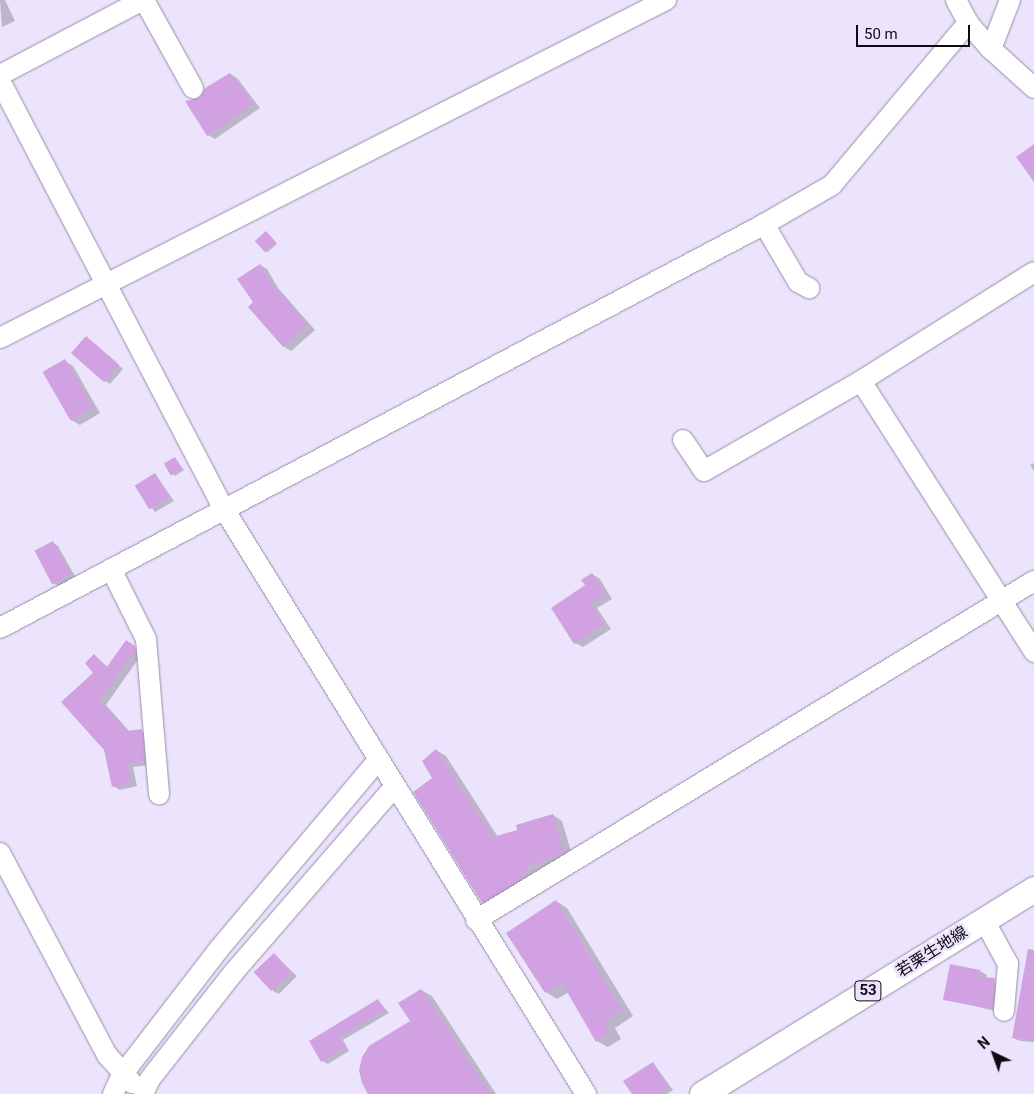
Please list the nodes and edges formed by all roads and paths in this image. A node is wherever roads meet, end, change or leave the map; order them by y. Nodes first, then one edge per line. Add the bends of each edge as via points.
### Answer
1 (143, 0) edge
2 (666, 0) edge
3 (956, 0) edge
4 (1010, 0) edge
5 (968, 23) junction
6 (991, 49) junction
7 (0, 75) edge
8 (0, 81) edge
9 (193, 88) dead end
10 (1034, 88) edge
11 (764, 224) junction
12 (1034, 272) edge
13 (105, 287) junction
14 (809, 288) dead end
15 (0, 338) edge
16 (861, 381) junction
17 (683, 440) dead end
18 (224, 509) junction
19 (111, 569) junction
20 (1034, 582) edge
21 (1004, 600) junction
22 (0, 628) edge
23 (1034, 652) edge
24 (379, 759) junction
25 (394, 786) junction
26 (159, 794) dead end
27 (0, 853) edge
28 (1034, 889) edge
29 (476, 920) junction
30 (984, 920) junction
31 (1004, 1010) dead end
32 (122, 1075) junction
33 (144, 1093) edge
34 (112, 1094) edge
35 (586, 1094) edge
36 (702, 1094) edge

1 - 7 street
1 - 9 street
2 - 13 street
3 - 5 street
4 - 6 street
5 - 6 street
5 - 11 street via 832,185
6 - 10 street
8 - 13 street
11 - 14 street via 798,282
11 - 18 street
12 - 16 street
13 - 15 street
13 - 18 street
16 - 17 street via 704,471
16 - 21 street
18 - 19 street
18 - 24 street
19 - 22 street
19 - 26 street via 146,639
20 - 21 street
21 - 23 street
21 - 29 street
24 - 25 street
24 - 32 street via 219,949
25 - 29 street
25 - 33 street via 234,972 150,1079
27 - 32 street via 107,1054
28 - 30 main road, 若栗生地線 / 53
29 - 35 street
30 - 31 street via 1008,964
30 - 36 main road, 若栗生地線 / 53
32 - 33 street
32 - 34 street

